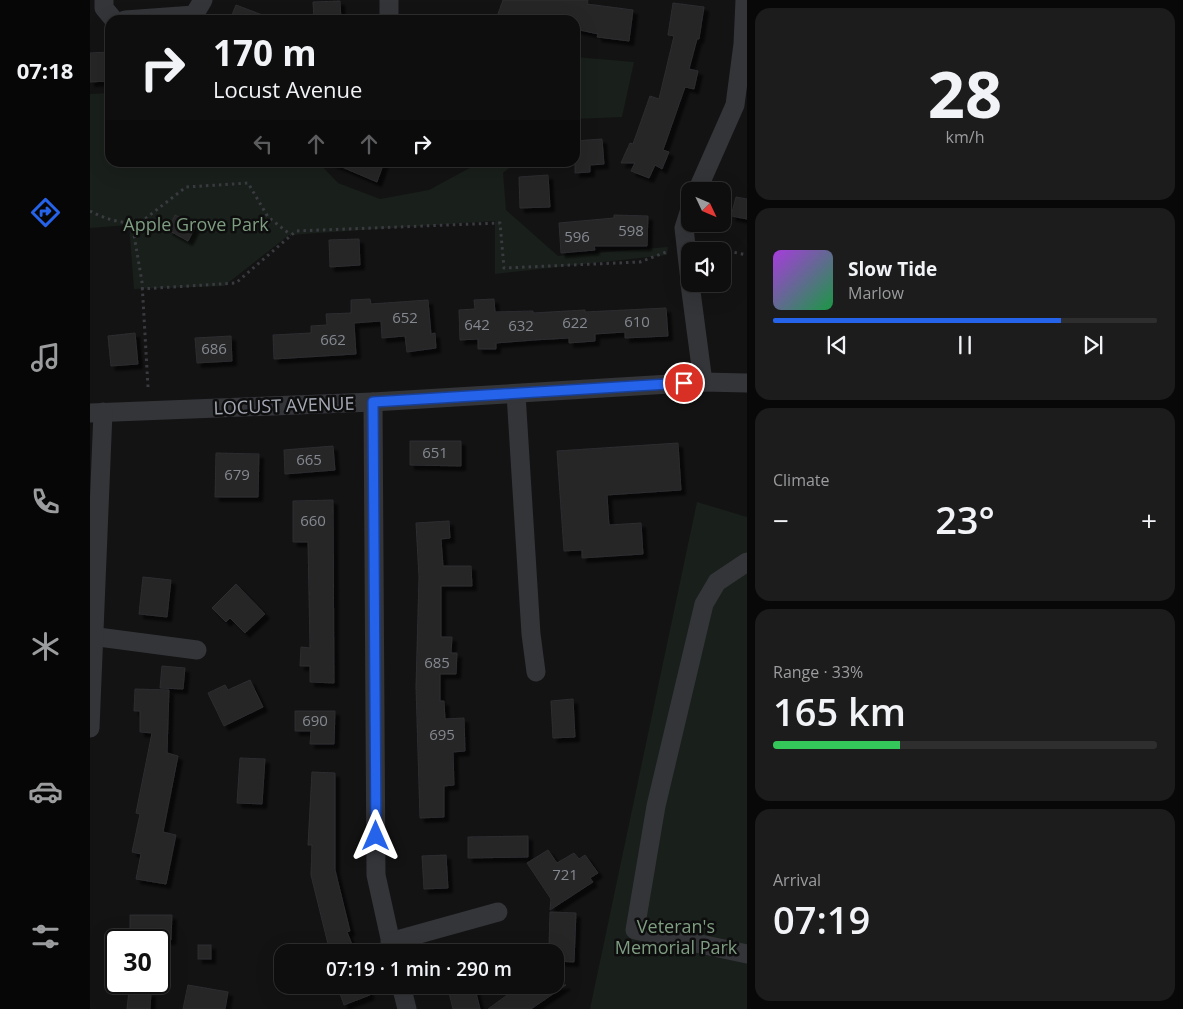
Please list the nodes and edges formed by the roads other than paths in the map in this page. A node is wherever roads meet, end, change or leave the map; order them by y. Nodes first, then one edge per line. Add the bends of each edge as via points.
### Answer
1 (104, 0) edge
2 (202, 0) edge
3 (389, 0) edge
4 (745, 0) edge
5 (110, 15) edge
6 (194, 15) edge
7 (390, 15) edge
8 (741, 106) edge
9 (702, 182) edge
10 (691, 292) edge
11 (703, 382) junction
12 (747, 383) edge
13 (516, 394) junction
14 (373, 402) junction
15 (96, 413) edge
16 (747, 562) edge
17 (91, 636) edge
18 (197, 650) dead end
19 (536, 672) dead end
20 (90, 728) edge
21 (498, 912) dead end
22 (390, 944) edge
23 (400, 944) edge
24 (747, 954) edge
25 (403, 994) edge
26 (407, 1009) edge

1 - 5 street via 104,8
2 - 6 street
3 - 7 street
4 - 8 street
8 - 9 street
10 - 11 street
11 - 12 street, LOCUST AVENUE
11 - 13 street, LOCUST AVENUE
13 - 14 street, LOCUST AVENUE
13 - 19 street
14 - 15 street, LOCUST AVENUE
14 - 22 street via 376,875
15 - 17 street
16 - 24 street via 716,582 704,604 656,806 635,930
17 - 18 street
17 - 20 street
21 - 23 street
25 - 26 street

